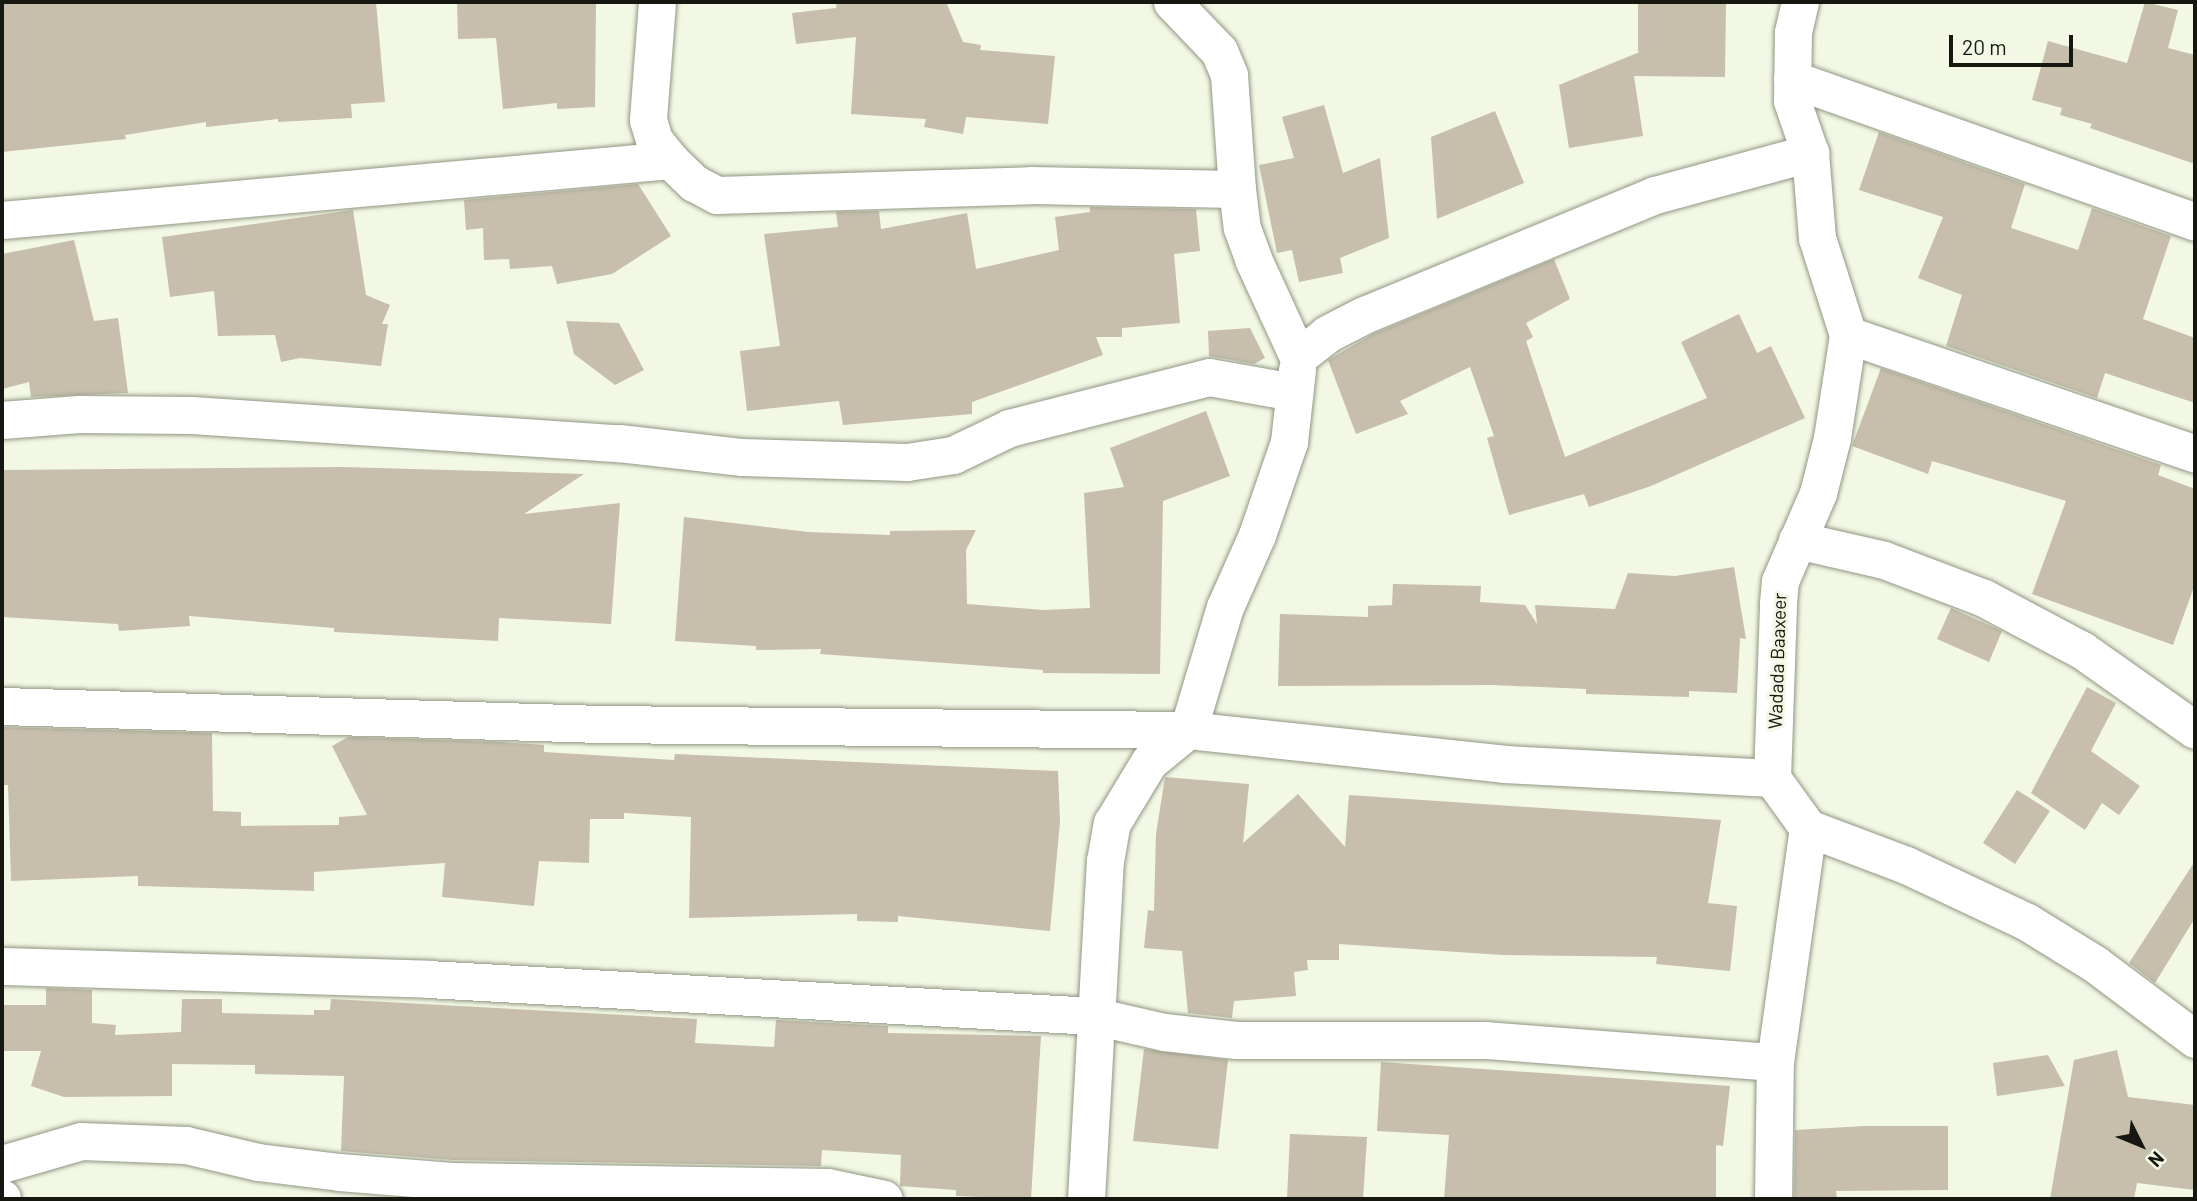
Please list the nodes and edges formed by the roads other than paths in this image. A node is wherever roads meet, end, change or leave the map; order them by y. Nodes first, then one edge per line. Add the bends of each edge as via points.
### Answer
1 (657, 2) edge
2 (1172, 2) edge
3 (1800, 2) edge
4 (1792, 79) junction
5 (1810, 152) junction
6 (670, 160) junction
7 (1237, 189) junction
8 (2, 220) edge
9 (2195, 222) edge
10 (1847, 335) junction
11 (1296, 375) junction
12 (2, 420) edge
13 (2195, 454) edge
14 (1797, 540) junction
15 (2, 706) edge
16 (1188, 730) junction
17 (2195, 730) edge
18 (1772, 778) junction
19 (1808, 828) junction
20 (2, 967) edge
21 (1094, 1016) junction
22 (2195, 1039) edge
23 (1775, 1062) junction
24 (2, 1164) edge
25 (884, 1199) edge
26 (1086, 1199) edge
27 (1773, 1199) edge

1 - 6 street via 648,120 654,140
2 - 7 street via 1219,51 1229,75
3 - 4 street, Wadada Baaxeer via 1793,32
4 - 5 street, Wadada Baaxeer via 1792,101
4 - 9 street
5 - 10 street, Wadada Baaxeer via 1816,237
5 - 11 street via 1655,195 1364,315 1327,334
6 - 7 street via 694,183 718,195 1031,185
6 - 8 street
7 - 11 street via 1249,248
10 - 13 street
10 - 14 street, Wadada Baaxeer via 1832,438 1818,493
11 - 12 street via 1209,377 1009,428 953,455 907,462 754,458 606,442 192,415 79,414
11 - 16 street via 1289,442 1257,536 1225,607
14 - 17 street via 1884,560 1984,598 2082,650
14 - 18 street, Wadada Baaxeer via 1777,603
15 - 16 street via 600,724
16 - 18 street via 1504,764
16 - 21 street via 1149,762 1112,823
18 - 19 street
19 - 22 street via 1906,865 2026,922 2095,964
19 - 23 street
20 - 21 street via 428,979
21 - 23 street via 1164,1032 1237,1040 1486,1040
21 - 26 street
23 - 27 street
24 - 25 street via 81,1141 186,1144 258,1162 452,1181 828,1187

